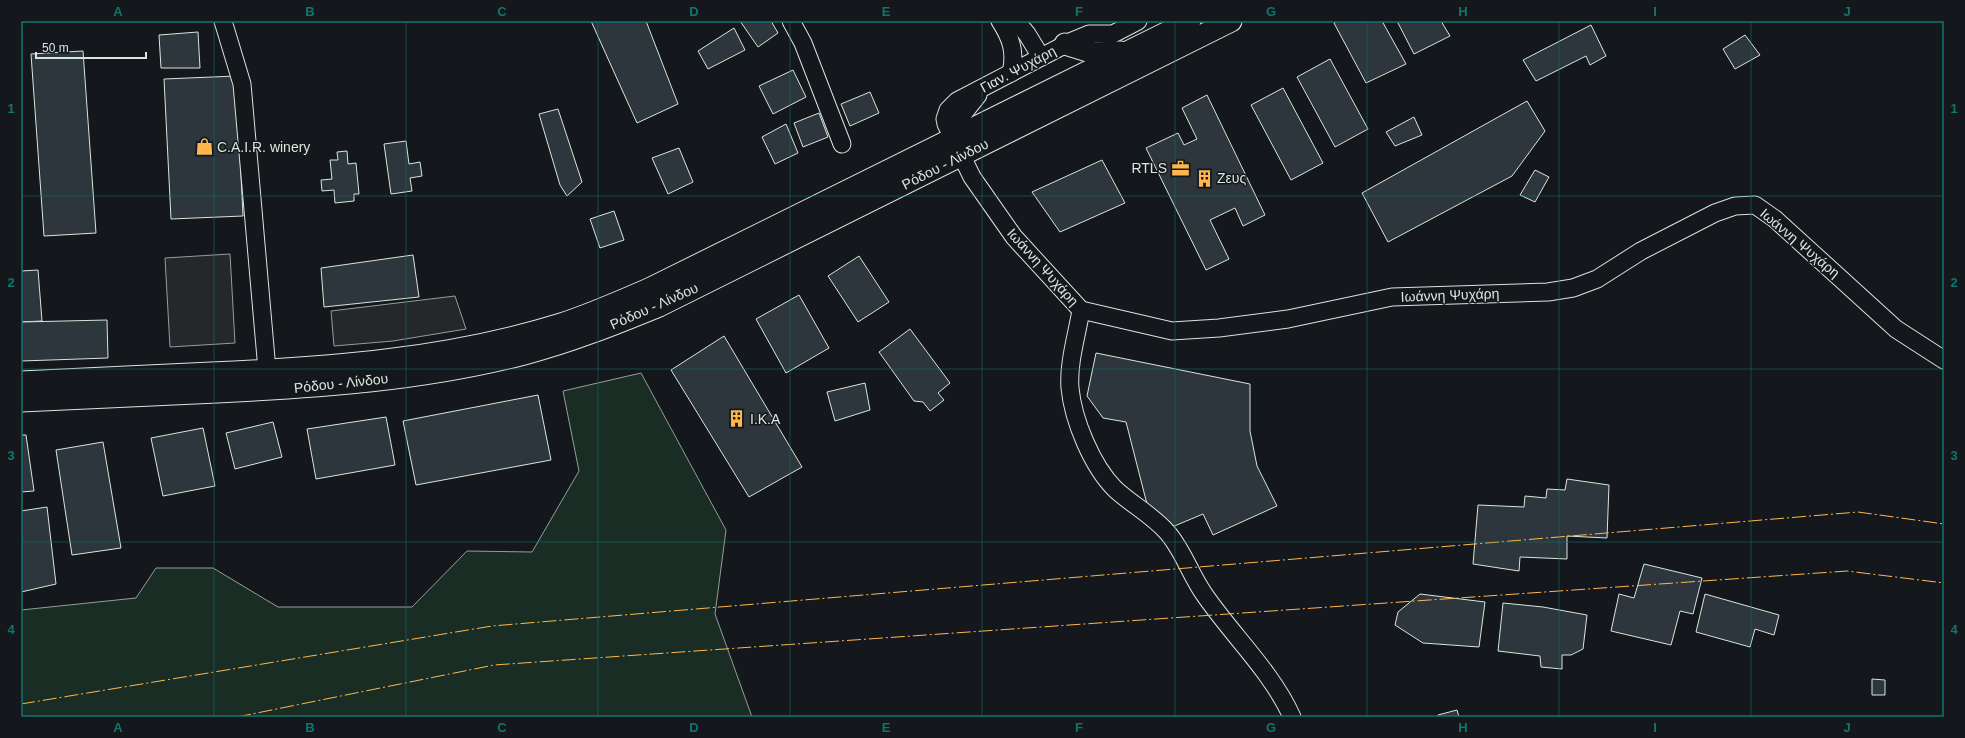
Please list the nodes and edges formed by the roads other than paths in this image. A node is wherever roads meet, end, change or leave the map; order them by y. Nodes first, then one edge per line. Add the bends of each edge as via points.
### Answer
1 (223, 21) edge
2 (791, 21) edge
3 (1000, 21) edge
4 (1016, 21) edge
5 (1138, 21) edge
6 (1190, 21) edge
7 (1231, 21) edge
8 (1065, 44) junction
9 (1130, 51) junction
10 (1041, 57) junction
11 (1011, 73) junction
12 (842, 144) dead end
13 (957, 148) junction
14 (1081, 310) junction
15 (1944, 360) edge
16 (267, 370) junction
17 (21, 382) edge
18 (21, 401) edge
19 (1292, 717) edge

1 - 16 street via 242,84
2 - 12 street via 803,43
3 - 11 street via 1010,38 1013,50
4 - 10 street
5 - 8 street, Γιαν. Ψυχάρη via 1113,34 1089,34
6 - 9 main road, Ρόδου - Λίνδου
7 - 13 main road, Ρόδου - Λίνδου
8 - 9 main road via 1094,53
8 - 10 street, Γιαν. Ψυχάρη
9 - 13 main road, Ρόδου - Λίνδου
10 - 11 street, Γιαν. Ψυχάρη
11 - 13 street, Γιαν. Ψυχάρη via 994,81 962,113 956,126
13 - 14 street, Ιωάννη Ψυχάρη via 976,183 1014,237
13 - 16 main road, Ρόδου - Λίνδου via 651,288 561,324 456,349 385,360
13 - 18 main road, Ρόδου - Λίνδου via 659,306 608,327 523,354 450,369 311,388
14 - 15 street, Ιωάννη Ψυχάρη via 1172,331 1288,319 1392,297 1573,288 1597,279 1641,251 1715,213 1735,206 1755,205 1775,219 1896,329
14 - 19 street via 1071,366 1070,388 1077,423 1086,446 1114,488 1167,532 1182,552 1202,592 1282,696
16 - 17 main road, Ρόδου - Λίνδου

